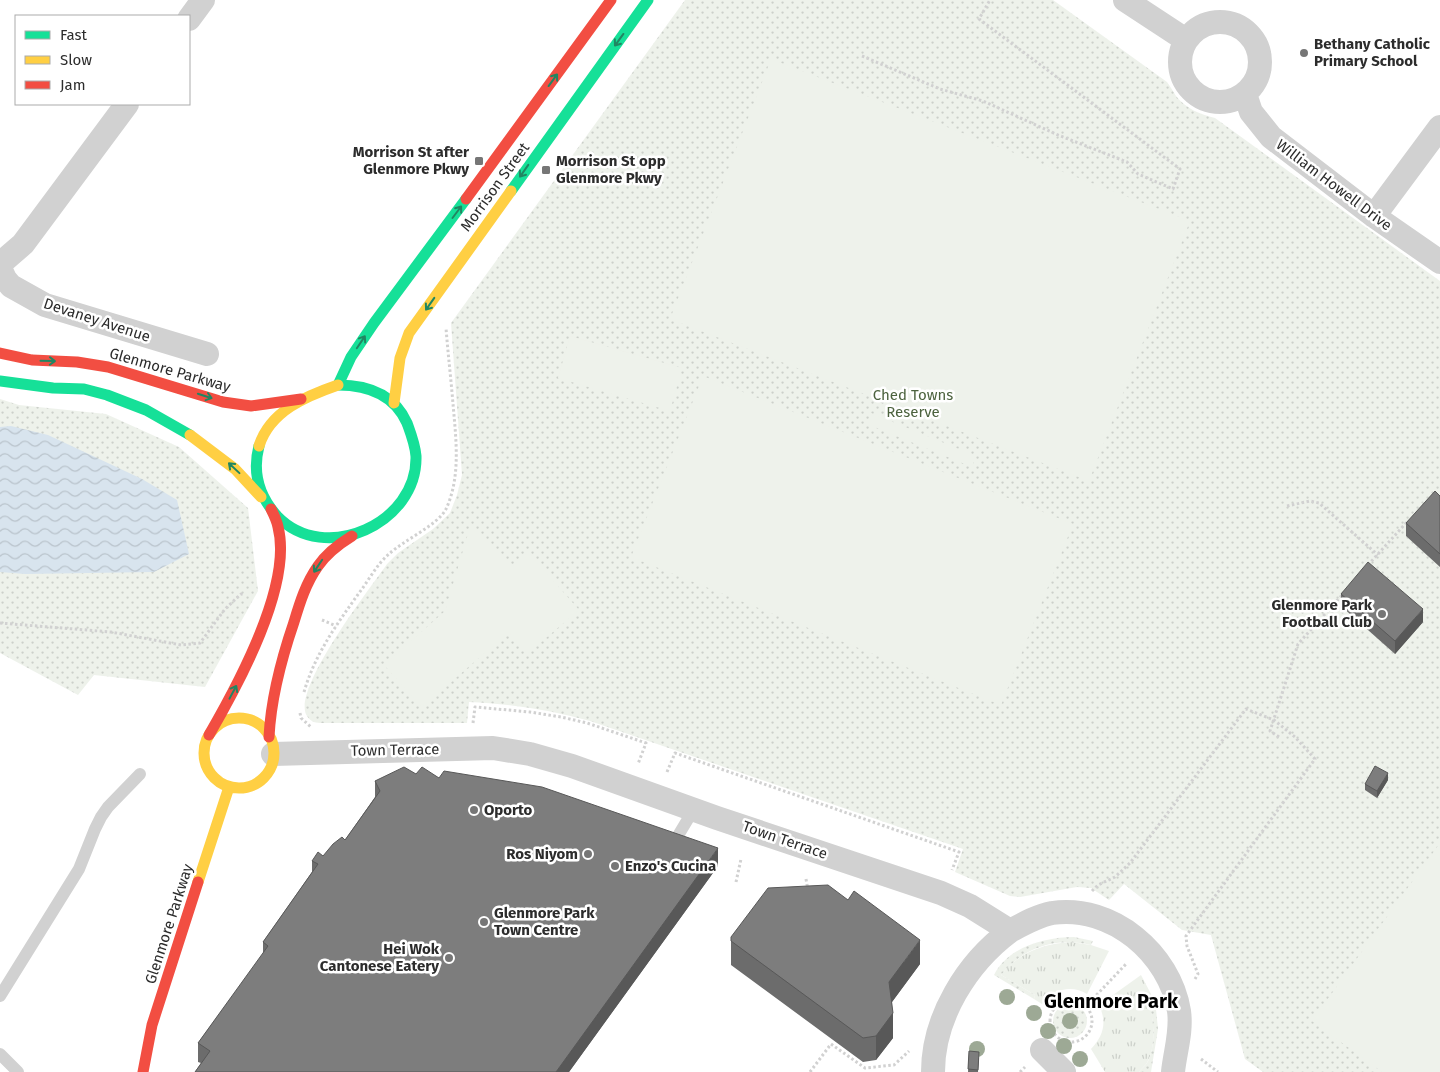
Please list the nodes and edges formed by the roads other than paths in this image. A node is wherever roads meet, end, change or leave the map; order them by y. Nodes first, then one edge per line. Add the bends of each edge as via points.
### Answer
1 (203, 0) edge
2 (611, 0) edge
3 (648, 0) edge
4 (1125, 0) edge
5 (190, 18) edge
6 (1186, 40) junction
7 (1245, 94) junction
8 (125, 105) edge
9 (1440, 127) edge
10 (1374, 216) junction
11 (1440, 262) edge
12 (0, 264) edge
13 (0, 268) edge
14 (0, 353) edge
15 (206, 354) dead end
16 (0, 381) edge
17 (338, 385) junction
18 (302, 399) junction
19 (394, 403) junction
20 (269, 506) junction
21 (354, 535) junction
22 (210, 735) junction
23 (271, 745) junction
24 (140, 774) dead end
25 (229, 787) junction
26 (694, 809) junction
27 (673, 844) edge
28 (1010, 931) junction
29 (0, 996) edge
30 (1042, 1050) dead end
31 (0, 1054) edge
32 (18, 1072) edge
33 (143, 1072) edge
34 (934, 1072) edge
35 (1064, 1072) edge
36 (1173, 1072) edge

1 - 5 street
17 -> 2 main road, Morrison Street via 351,357 374,323
3 -> 19 main road, Morrison Street via 409,333 403,344
4 - 6 street
6 - 7 street via 1181,68 1185,82 1194,93 1205,100 1219,102 1232,101
6 - 7 street via 1208,24 1234,24 1246,31 1260,55 1260,69 1254,84
7 - 10 street, William Howell Drive via 1250,112 1271,138
8 - 12 street via 23,244
9 - 10 street
10 - 11 street, William Howell Drive
13 - 15 street, Devaney Avenue via 10,286 45,305
14 -> 18 main road, Glenmore Parkway via 32,360 108,366 223,402 251,406
20 -> 16 main road via 237,470 207,446 134,405 87,390
17 - 18 main road
17 - 19 main road via 370,388
18 - 20 main road via 272,423 256,454 258,487
19 - 21 main road via 410,428 415,443 413,477 397,507 374,527
20 - 21 main road via 279,518 302,534 319,539
22 -> 20 main road via 251,657 277,578 279,530
21 -> 23 main road via 322,559 304,590 275,687
22 - 23 main road via 218,725 240,718 262,727
22 - 25 main road via 205,746 205,762 218,782
23 - 25 main road via 273,760 260,781 249,787
23 - 26 street, Town Terrace via 508,750 552,760
24 - 29 lane via 108,807 79,869
25 - 33 main road, Glenmore Parkway via 152,1025
26 - 27 lane
26 - 28 street, Town Terrace via 940,893 970,906
28 - 34 street via 981,958 949,1006 936,1043
28 - 36 street via 1041,916 1072,913 1099,918 1140,942 1167,973 1176,998 1180,1031
30 - 35 street
31 - 32 lane

